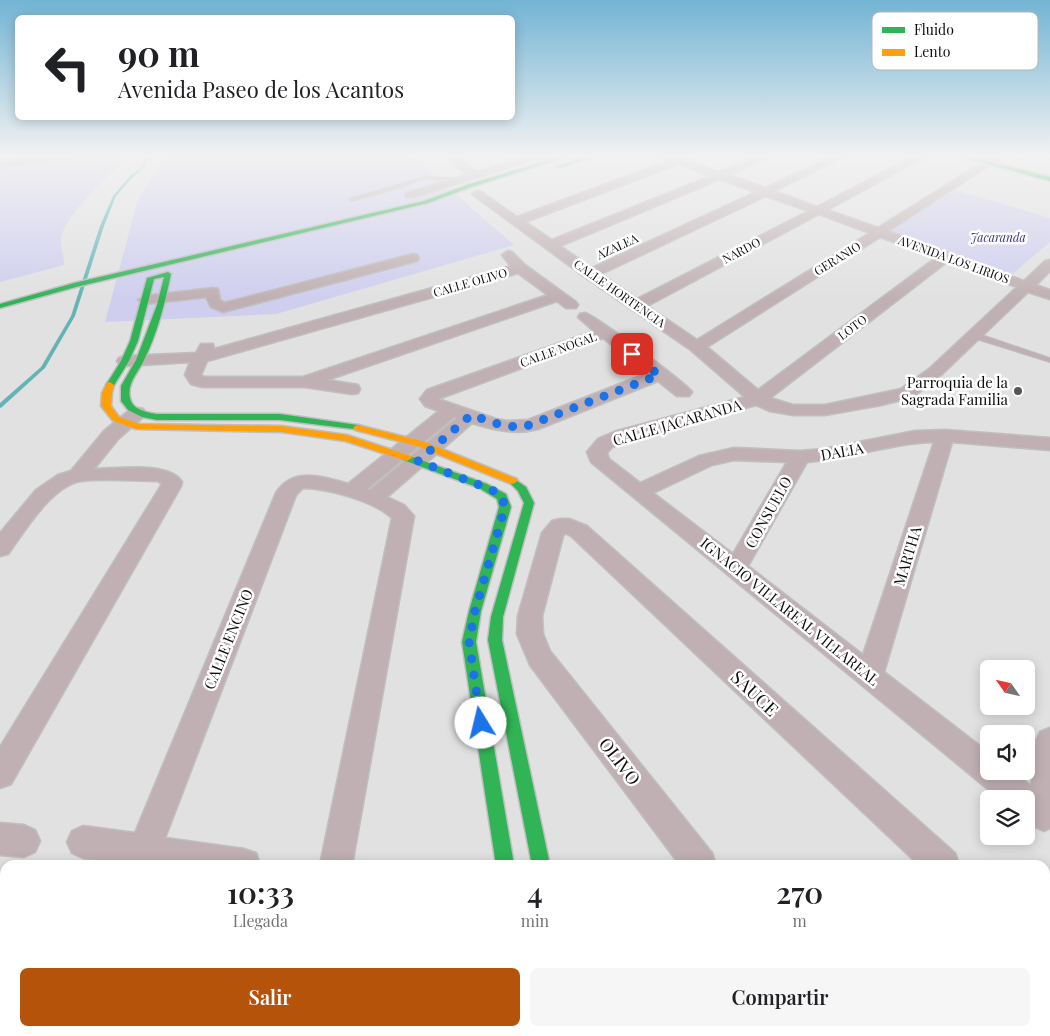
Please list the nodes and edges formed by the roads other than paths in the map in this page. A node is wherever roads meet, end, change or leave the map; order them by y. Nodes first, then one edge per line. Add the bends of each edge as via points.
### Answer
1 (376, 202) edge
2 (395, 202) edge
3 (425, 202) edge
4 (494, 202) edge
5 (569, 202) edge
6 (656, 202) edge
7 (744, 202) edge
8 (794, 202) edge
9 (834, 202) edge
10 (926, 202) edge
11 (344, 209) dead end
12 (817, 211) junction
13 (347, 222) junction
14 (517, 222) junction
15 (878, 232) junction
16 (551, 246) junction
17 (508, 255) dead end
18 (946, 256) junction
19 (413, 258) dead end
20 (1050, 264) edge
21 (520, 268) junction
22 (590, 274) junction
23 (1026, 286) junction
24 (1050, 295) edge
25 (162, 301) junction
26 (145, 304) junction
27 (637, 305) junction
28 (0, 306) edge
29 (585, 317) dead end
30 (605, 332) junction
31 (973, 336) junction
32 (211, 340) dead end
33 (697, 347) junction
34 (1050, 360) edge
35 (199, 362) junction
36 (130, 365) junction
37 (659, 375) junction
38 (305, 382) junction
39 (352, 389) dead end
40 (683, 392) dead end
41 (758, 399) junction
42 (453, 409) junction
43 (471, 415) junction
44 (138, 420) junction
45 (945, 436) junction
46 (414, 441) junction
47 (1050, 444) edge
48 (598, 449) joint
49 (398, 454) junction
50 (425, 454) junction
51 (800, 457) junction
52 (88, 475) junction
53 (640, 491) junction
54 (362, 495) junction
55 (565, 525) joint
56 (0, 548) edge
57 (736, 568) junction
58 (870, 675) junction
59 (1050, 741) edge
60 (980, 764) edge
61 (0, 774) edge
62 (1000, 780) edge
63 (1036, 808) edge
64 (83, 842) dead end
65 (144, 851) junction
66 (208, 860) edge
67 (337, 860) edge
68 (504, 860) edge
69 (540, 860) edge
70 (696, 860) edge
71 (938, 860) edge

1 - 11 street
2 - 13 street via 397,205
3 - 13 street
4 - 14 street, CALLE HORTENCIA
5 - 14 street
6 - 16 street
7 - 22 street, AZALEA
8 - 12 street, AVENIDA LOS LIRIOS
9 - 12 street, NARDO
10 - 15 street, GERANIO
12 - 15 street, AVENIDA LOS LIRIOS
12 - 27 street, NARDO
13 - 28 street via 74,285
14 - 16 street, CALLE HORTENCIA
15 - 18 street, AVENIDA LOS LIRIOS
15 - 33 street, GERANIO
16 - 22 street, CALLE HORTENCIA
17 - 21 street
18 - 23 street, AVENIDA LOS LIRIOS
18 - 41 street, LOTO
19 - 25 street via 223,308 212,298
20 - 23 street
21 - 35 street, CALLE OLIVO
21 - 38 street, CALLE OLIVO via 565,300
22 - 27 street, CALLE HORTENCIA
23 - 24 street, AVENIDA LOS LIRIOS
23 - 31 street
25 - 26 street
25 - 26 street via 168,274 151,278
25 - 36 street
26 - 36 street
27 - 33 street, CALLE HORTENCIA
29 - 30 street
30 - 37 street, CALLE NOGAL
30 - 42 street, CALLE NOGAL via 429,396 431,402
31 - 34 lane
31 - 41 street via 916,387 900,396 806,411 776,407
32 - 35 street
33 - 41 street, CALLE HORTENCIA
35 - 36 street, CALLE OLIVO
35 - 38 street, CALLE OLIVO via 193,375 202,382
36 - 44 street via 125,395
36 - 44 street via 106,391 106,406 111,414
37 - 40 street
37 - 43 street, CALLE NOGAL via 524,427 504,426
38 - 39 street, CALLE OLIVO
41 - 48 street, CALLE JACARANDA via 624,436
42 - 43 street, CALLE NOGAL
42 - 46 street
43 - 50 street
44 - 46 street via 239,416 292,418 360,428
44 - 49 street via 302,431 347,438
44 - 52 street via 118,448
45 - 47 street, DALIA
45 - 51 street, DALIA via 915,437
45 - 58 street, MARTHA
46 - 49 street
46 - 50 street
48 - 53 street, IGNACIO VILLAREAL VILLAREAL via 601,462
49 - 50 street
49 - 54 street
50 - 54 street
50 - 68 street via 492,490 505,501 469,642
50 - 69 street via 511,480 528,496 527,511 495,630
51 - 53 street, DALIA via 750,454 718,457
51 - 57 street, CONSUELO
52 - 56 street via 52,486
52 - 61 street via 159,475 170,480 172,486
53 - 57 street, IGNACIO VILLAREAL VILLAREAL
54 - 65 street, CALLE ENCINO via 311,481 295,484 286,493
54 - 67 street, CALLE ENCINO via 394,507 403,516
55 - 70 street, OLIVO via 557,527 553,533 533,600 530,634 539,657
55 - 71 street, SAUCE via 579,531
57 - 58 street, IGNACIO VILLAREAL VILLAREAL
58 - 60 street, IGNACIO VILLAREAL VILLAREAL
59 - 63 street
62 - 63 street, IGNACIO VILLAREAL VILLAREAL
64 - 65 street
65 - 66 street

